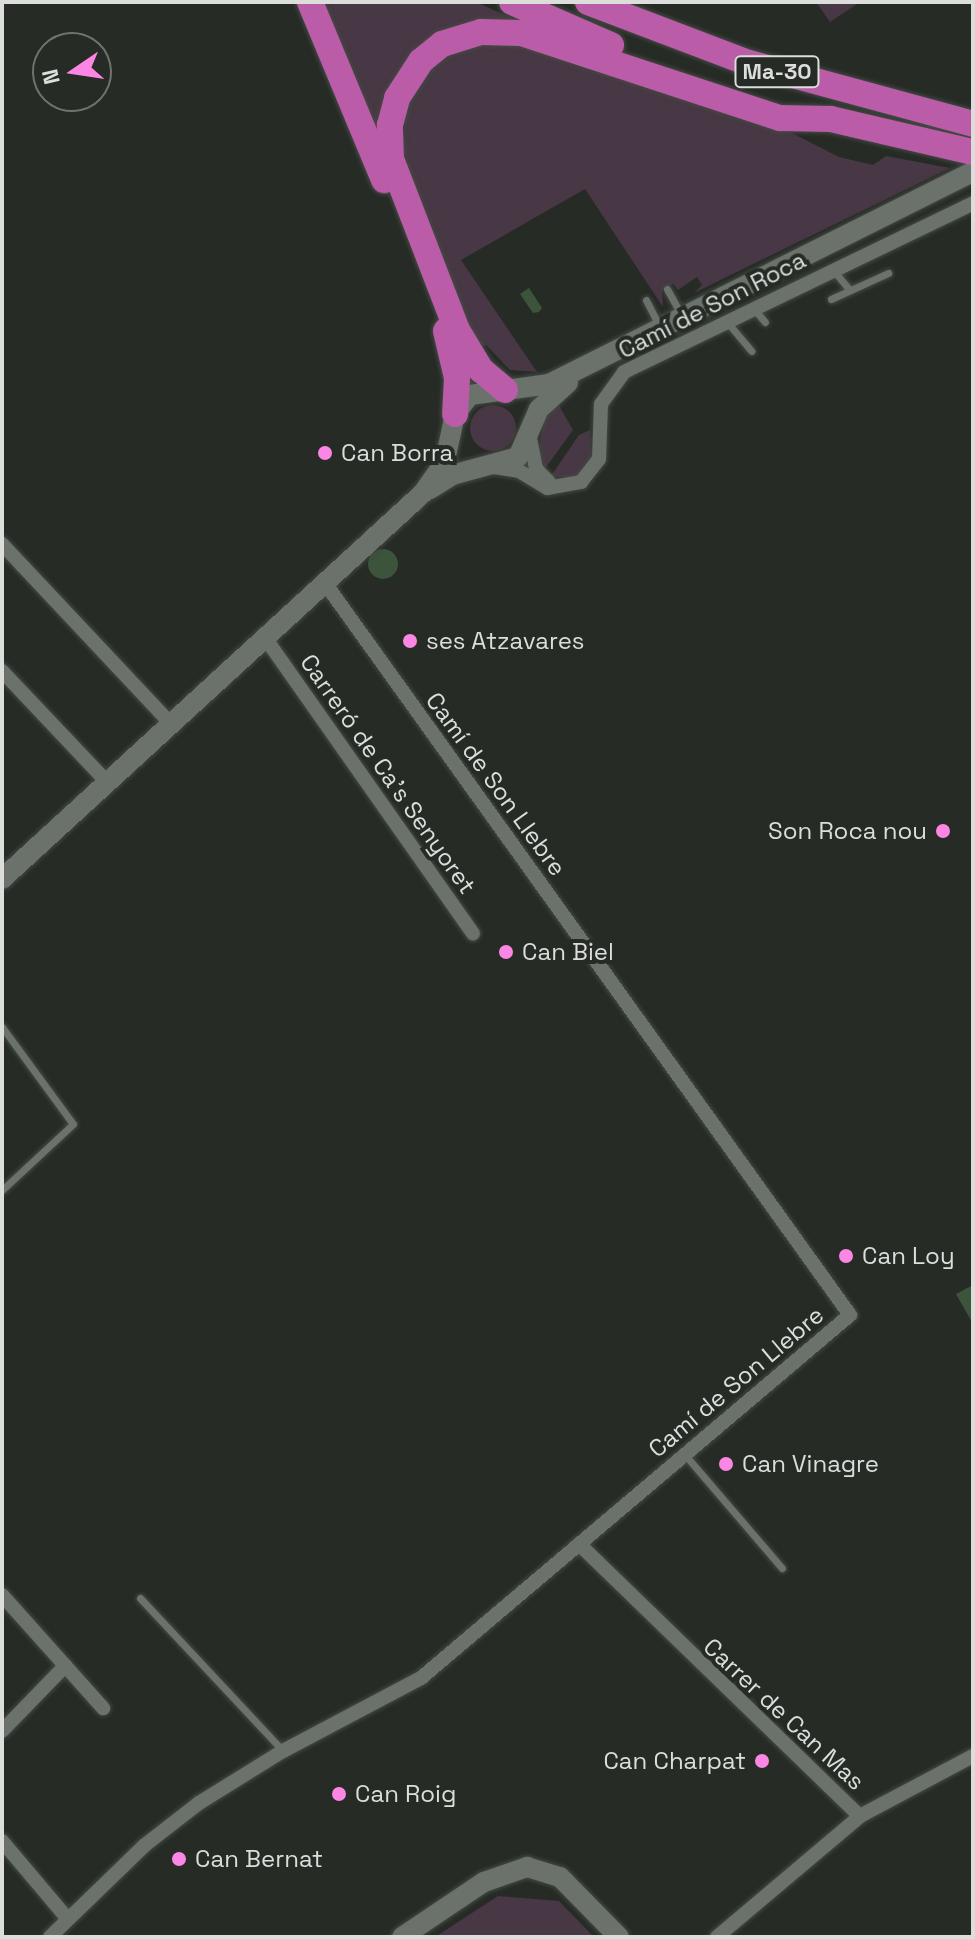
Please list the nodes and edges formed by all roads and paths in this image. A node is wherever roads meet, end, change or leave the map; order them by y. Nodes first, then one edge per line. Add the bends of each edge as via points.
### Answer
1 (310, 2) edge
2 (512, 2) edge
3 (588, 2) edge
4 (831, 119) junction
5 (973, 124) edge
6 (973, 152) edge
7 (964, 177) edge
8 (973, 203) edge
9 (832, 269) junction
10 (888, 273) dead end
11 (667, 289) dead end
12 (850, 290) junction
13 (831, 299) dead end
14 (646, 300) dead end
15 (752, 307) junction
16 (681, 314) junction
17 (725, 320) junction
18 (765, 322) dead end
19 (659, 325) junction
20 (751, 351) dead end
21 (582, 368) junction
22 (505, 390) junction
23 (454, 421) junction
24 (530, 432) junction
25 (494, 467) junction
26 (560, 487) junction
27 (423, 493) junction
28 (2, 544) edge
29 (325, 583) junction
30 (266, 639) junction
31 (2, 671) edge
32 (171, 724) junction
33 (107, 782) junction
34 (2, 879) edge
35 (473, 934) dead end
36 (2, 1027) edge
37 (2, 1190) edge
38 (685, 1455) junction
39 (579, 1544) junction
40 (782, 1568) dead end
41 (2, 1595) edge
42 (140, 1598) dead end
43 (65, 1666) junction
44 (103, 1708) dead end
45 (2, 1731) edge
46 (283, 1751) junction
47 (973, 1756) edge
48 (860, 1816) junction
49 (2, 1841) edge
50 (68, 1919) junction
51 (50, 1937) edge
52 (402, 1937) edge
53 (619, 1937) edge
54 (717, 1937) edge

1 - 23 highway via 446,332 457,378
2 - 4 highway, Ma-30 via 658,63
3 - 5 highway, Ma-30 via 749,63
4 - 6 highway, Ma-30
4 - 22 highway via 780,118 521,33 469,34 431,52 397,98 390,125 391,159 457,330 481,370
7 - 16 street
8 - 9 street, Camí de Son Roca
9 - 12 lane
9 - 15 street, Camí de Son Roca
10 - 12 lane
11 - 16 lane
12 - 13 lane
14 - 19 lane
15 - 17 street, Camí de Son Roca
15 - 18 lane
16 - 19 street
17 - 20 lane
17 - 26 street, Camí de Son Roca via 615,380 601,404 594,470 581,482
19 - 21 street
21 - 22 street via 538,388
21 - 24 street via 544,403
22 - 23 street via 470,395
22 - 24 street via 524,404
23 - 25 street via 461,451 470,460
23 - 27 street via 445,461
24 - 25 street via 518,457
24 - 26 street via 536,469
25 - 26 street via 519,471 547,488
25 - 27 street via 452,475
27 - 29 street
28 - 32 street
29 - 30 street
29 - 38 street, Camí de Son Llebre via 850,1315
30 - 32 street
30 - 35 street, Carreró de Ca's Senyoret
31 - 33 street
32 - 33 street
33 - 34 street
36 - 37 lane via 73,1124
38 - 39 street, Camí de Son Llebre
38 - 40 lane
39 - 46 street, Camí de Son Llebre via 421,1678
39 - 48 street, Carrer de Can Mas
41 - 43 street
42 - 46 lane
43 - 44 street
43 - 45 street
46 - 50 street, Camí de Son Llebre via 188,1811
47 - 48 street
48 - 54 street, Carrer de Can Mas
49 - 50 street
50 - 51 street, Camí de Son Llebre
52 - 53 street via 484,1882 527,1867 560,1877

